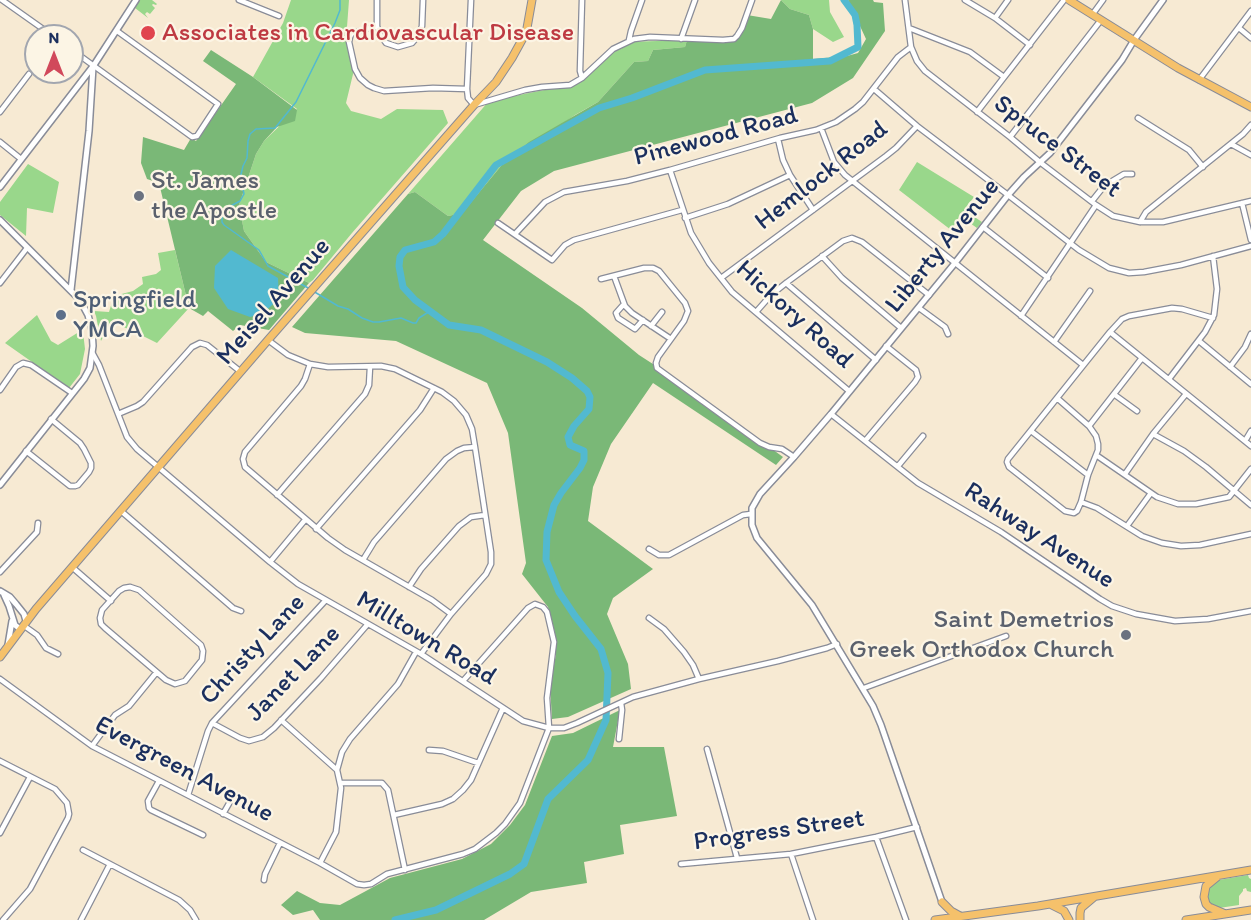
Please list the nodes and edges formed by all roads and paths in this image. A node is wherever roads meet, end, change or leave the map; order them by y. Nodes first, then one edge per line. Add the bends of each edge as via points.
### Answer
1 (2, 0) edge
2 (136, 0) edge
3 (238, 0) edge
4 (377, 0) edge
5 (423, 0) edge
6 (471, 0) edge
7 (532, 0) edge
8 (582, 0) edge
9 (642, 0) edge
10 (695, 0) edge
11 (752, 0) edge
12 (905, 0) edge
13 (964, 0) edge
14 (1008, 0) edge
15 (1064, 0) edge
16 (1069, 0) edge
17 (1103, 0) edge
18 (1162, 0) edge
19 (1251, 11) edge
20 (1092, 15) junction
21 (279, 16) dead end
22 (995, 18) junction
23 (1101, 20) junction
24 (36, 24) edge
25 (377, 26) junction
26 (909, 28) junction
27 (1239, 28) junction
28 (117, 31) junction
29 (1251, 38) edge
30 (681, 39) junction
31 (629, 40) junction
32 (1134, 40) junction
33 (1030, 45) junction
34 (911, 47) junction
35 (84, 58) edge
36 (94, 65) junction
37 (1004, 77) junction
38 (582, 78) junction
39 (1199, 80) junction
40 (24, 81) edge
41 (467, 89) junction
42 (874, 89) junction
43 (474, 105) junction
44 (1250, 105) edge
45 (0, 112) edge
46 (977, 112) junction
47 (1138, 118) dead end
48 (917, 126) junction
49 (1251, 126) edge
50 (821, 128) junction
51 (1010, 137) junction
52 (778, 139) junction
53 (0, 142) edge
54 (1231, 144) junction
55 (1251, 155) edge
56 (21, 159) junction
57 (1041, 163) junction
58 (1203, 167) junction
59 (670, 170) junction
60 (1132, 174) dead end
61 (790, 175) junction
62 (852, 180) junction
63 (0, 187) edge
64 (1008, 195) junction
65 (1251, 201) edge
66 (1094, 203) junction
67 (1242, 203) junction
68 (682, 210) junction
69 (813, 210) junction
70 (685, 218) junction
71 (0, 220) edge
72 (1140, 222) junction
73 (498, 223) dead end
74 (982, 227) junction
75 (515, 234) junction
76 (1251, 240) edge
77 (1070, 243) junction
78 (1251, 246) edge
79 (27, 248) junction
80 (822, 256) junction
81 (1213, 256) junction
82 (955, 263) junction
83 (614, 276) junction
84 (721, 278) junction
85 (1048, 278) junction
86 (601, 279) dead end
87 (0, 283) edge
88 (786, 283) junction
89 (71, 290) junction
90 (1090, 291) dead end
91 (928, 295) junction
92 (624, 304) junction
93 (919, 308) junction
94 (662, 312) dead end
95 (756, 312) junction
96 (1021, 316) junction
97 (1213, 318) junction
98 (643, 320) junction
99 (651, 326) junction
100 (901, 328) junction
101 (1110, 332) junction
102 (948, 334) dead end
103 (1251, 334) edge
104 (671, 339) junction
105 (268, 340) junction
106 (1199, 341) junction
107 (1054, 342) junction
108 (886, 346) junction
109 (93, 354) junction
110 (1142, 358) junction
111 (876, 360) junction
112 (310, 364) junction
113 (1083, 365) junction
114 (370, 367) junction
115 (1230, 367) junction
116 (241, 372) junction
117 (0, 375) edge
118 (6, 379) junction
119 (1168, 379) junction
120 (1251, 384) edge
121 (434, 388) junction
122 (0, 390) edge
123 (849, 391) junction
124 (72, 393) junction
125 (1186, 394) junction
126 (1115, 395) junction
127 (1058, 398) junction
128 (1137, 411) dead end
129 (118, 414) junction
130 (831, 414) junction
131 (51, 419) junction
132 (1089, 426) junction
133 (1031, 431) junction
134 (1251, 431) edge
135 (1152, 434) junction
136 (923, 435) dead end
137 (865, 441) junction
138 (1245, 441) junction
139 (1251, 446) edge
140 (475, 447) junction
141 (26, 451) junction
142 (1096, 455) junction
143 (794, 457) junction
144 (898, 466) junction
145 (159, 467) junction
146 (1251, 469) edge
147 (1125, 474) junction
148 (1088, 475) junction
149 (0, 485) edge
150 (1234, 490) junction
151 (1152, 493) junction
152 (277, 495) junction
153 (1081, 502) junction
154 (1251, 505) edge
155 (120, 511) junction
156 (752, 514) junction
157 (485, 515) junction
158 (305, 520) junction
159 (38, 523) dead end
160 (1127, 526) junction
161 (316, 529) junction
162 (1251, 534) edge
163 (650, 549) dead end
164 (363, 560) junction
165 (270, 562) junction
166 (72, 567) junction
167 (0, 572) edge
168 (409, 586) junction
169 (2, 593) edge
170 (111, 600) junction
171 (325, 601) junction
172 (16, 604) junction
173 (36, 609) junction
174 (241, 611) dead end
175 (1251, 611) edge
176 (451, 614) junction
177 (649, 618) dead end
178 (12, 620) junction
179 (23, 625) junction
180 (367, 625) junction
181 (1005, 636) dead end
182 (837, 644) junction
183 (6, 648) junction
184 (418, 653) junction
185 (58, 654) dead end
186 (0, 657) edge
187 (156, 673) junction
188 (0, 679) edge
189 (699, 679) junction
190 (463, 681) junction
191 (864, 688) junction
192 (621, 703) junction
193 (503, 708) junction
194 (281, 720) junction
195 (212, 723) junction
196 (549, 728) junction
197 (619, 739) dead end
198 (92, 746) junction
199 (707, 749) dead end
200 (429, 750) dead end
201 (0, 761) edge
202 (478, 763) junction
203 (337, 770) junction
204 (30, 777) junction
205 (159, 781) junction
206 (341, 783) junction
207 (188, 795) junction
208 (238, 796) dead end
209 (223, 814) junction
210 (394, 815) junction
211 (917, 827) junction
212 (0, 833) edge
213 (203, 835) dead end
214 (876, 837) junction
215 (280, 843) junction
216 (83, 850) dead end
217 (791, 854) junction
218 (737, 858) junction
219 (320, 863) junction
220 (110, 864) junction
221 (681, 864) dead end
222 (405, 870) junction
223 (1251, 870) edge
224 (1219, 876) junction
225 (264, 880) dead end
226 (1096, 896) junction
227 (942, 902) junction
228 (1047, 904) junction
229 (1251, 910) edge
230 (1226, 914) junction
231 (963, 917) junction
232 (3, 920) edge
233 (81, 920) edge
234 (196, 920) edge
235 (813, 920) edge
236 (906, 920) edge
237 (934, 920) edge
238 (1069, 920) edge
239 (1080, 920) edge
240 (1186, 920) edge

1 - 24 street
2 - 28 street
3 - 21 street
4 - 25 street
5 - 25 street via 421,31 408,45 395,47 386,43
6 - 41 street
7 - 43 main road, Meisel Avenue via 519,48 496,82
8 - 38 street
9 - 31 street
10 - 30 street
11 - 30 street via 734,39
12 - 26 street, Spruce Street
13 - 22 street
14 - 22 street
15 - 33 street
16 - 20 main road
17 - 20 street
18 - 32 street, Liberty Avenue
19 - 27 street
20 - 23 main road
22 - 33 street
23 - 32 main road
23 - 51 street
25 - 41 street via 350,37 355,69 365,83 384,91
26 - 34 street, Spruce Street
26 - 37 street via 970,52
27 - 29 street
27 - 39 street
28 - 36 street
28 - 36 street via 218,104 197,136 192,137
30 - 31 street
31 - 38 street via 608,53
32 - 39 main road
32 - 57 street, Liberty Avenue
33 - 37 street
34 - 42 street, Pinewood Road via 898,57
34 - 46 street, Spruce Street via 925,71
35 - 36 street
36 - 56 street
36 - 89 street
37 - 46 street
38 - 43 street via 570,85 525,90
39 - 44 main road
40 - 45 street
41 - 43 street
42 - 48 street
42 - 50 street, Pinewood Road via 855,109
43 - 105 main road, Meisel Avenue
46 - 51 street, Spruce Street
47 - 58 street via 1189,150
48 - 62 street, Hemlock Road via 896,148
48 - 64 street
49 - 54 street
50 - 52 street, Pinewood Road
50 - 62 street via 837,167
51 - 57 street, Spruce Street
52 - 59 street, Pinewood Road
52 - 61 street
53 - 56 street
54 - 55 street
54 - 58 street
56 - 63 street
57 - 64 street, Liberty Avenue
57 - 66 street, Spruce Street
58 - 72 street via 1146,212
59 - 68 street, Hickory Road
59 - 75 street, Pinewood Road via 564,192 540,207
60 - 66 street via 1124,174 1104,186
61 - 69 street
61 - 70 street via 728,204
62 - 69 street, Hemlock Road
62 - 82 street
64 - 74 street, Liberty Avenue
64 - 77 street
65 - 67 street, Spruce Street
66 - 72 street, Spruce Street via 1113,216
66 - 77 street
67 - 72 street, Spruce Street via 1163,222
67 - 76 street
68 - 70 street, Hickory Road
68 - 75 street via 574,240 552,260
69 - 84 street, Hemlock Road
70 - 84 street, Hickory Road via 698,247
71 - 79 street
73 - 75 street
74 - 82 street, Liberty Avenue
74 - 85 street
77 - 81 street via 1101,265 1129,273
77 - 85 street
78 - 81 street
79 - 87 street
79 - 89 street
80 - 88 street
80 - 91 street via 846,240 860,240
80 - 100 street via 842,279
81 - 97 street via 1217,289
82 - 91 street, Liberty Avenue
82 - 96 street
83 - 86 street
83 - 92 street
83 - 104 street via 649,267 662,274 687,311
84 - 95 street, Hickory Road
85 - 96 street
88 - 95 street
88 - 111 street
89 - 109 street via 88,315
90 - 107 street
91 - 93 street, Liberty Avenue
92 - 98 street
92 - 98 street via 616,313 618,318 635,329
93 - 100 street, Liberty Avenue
93 - 102 street via 945,327
94 - 99 street
95 - 123 street, Hickory Road
96 - 107 street
97 - 101 street via 1172,308 1129,316
97 - 106 street
98 - 99 street
99 - 104 street
100 - 108 street, Liberty Avenue
101 - 110 street
101 - 113 street
103 - 115 street
104 - 143 street via 658,357 656,366 660,371 760,443
105 - 112 street via 288,355
105 - 116 main road, Meisel Avenue
106 - 115 street
106 - 119 street
107 - 113 street
108 - 111 street, Liberty Avenue
108 - 137 street via 916,370 918,377
109 - 124 street via 90,368
109 - 129 street, Milltown Road
110 - 119 street
110 - 126 street
111 - 123 street, Liberty Avenue
112 - 114 street
112 - 152 street via 301,386 244,456 245,467
113 - 127 street
114 - 121 street via 390,367
114 - 152 street via 365,394
115 - 120 street
116 - 129 street via 207,345 196,344 143,402
116 - 145 main road, Meisel Avenue
117 - 118 street
118 - 122 street
118 - 124 street via 19,364 26,363
119 - 125 street
121 - 140 street via 463,411
121 - 161 street via 420,410
123 - 130 street, Liberty Avenue
124 - 131 street
125 - 135 street
125 - 138 street
126 - 128 street
126 - 132 street
127 - 132 street
127 - 133 street
129 - 145 street, Milltown Road via 132,443
130 - 137 street, Rahway Avenue
130 - 143 street, Liberty Avenue
131 - 141 street
131 - 141 street via 80,443 91,463 89,472 78,485 70,486
132 - 142 street via 1098,444
133 - 148 street
133 - 153 street via 1008,459 1009,467 1069,513 1077,511
134 - 138 street
135 - 147 street
135 - 150 street via 1206,467
136 - 144 street
137 - 144 street, Rahway Avenue
138 - 139 street
140 - 157 street
140 - 164 street via 464,448 446,459
141 - 149 street
142 - 147 street
142 - 148 street
143 - 156 street, Liberty Avenue via 758,497
144 - 175 street, Rahway Avenue via 1121,610 1175,621 1208,620
145 - 155 main road, Meisel Avenue
145 - 165 street, Milltown Road
146 - 150 street
147 - 151 street
148 - 153 street
150 - 151 street via 1229,496 1190,505 1168,502
150 - 154 street
151 - 160 street
152 - 158 street
153 - 160 street
155 - 166 main road, Meisel Avenue
155 - 174 street
156 - 163 street via 743,515 669,555 658,555
156 - 182 street via 757,538 812,605
157 - 168 street via 471,517 459,525
157 - 176 street via 491,552 489,570
158 - 161 street
158 - 165 street
159 - 167 street via 37,532
160 - 162 street via 1152,540 1181,546
161 - 164 street
164 - 168 street
165 - 171 street, Milltown Road
166 - 170 street
166 - 173 main road, Meisel Avenue
168 - 176 street
169 - 172 street
169 - 178 street
170 - 187 street via 100,615 103,626
170 - 187 street via 124,588 136,589 201,645 202,660 185,681 172,683
171 - 180 street, Milltown Road
171 - 195 street, Christy Lane
172 - 173 street
172 - 179 street via 24,614
173 - 179 main road, Meisel Avenue
176 - 184 street
177 - 189 street via 684,652
178 - 179 street via 15,625
178 - 183 street
179 - 183 main road, Meisel Avenue
179 - 185 street via 46,648
180 - 184 street, Milltown Road
180 - 194 street, Janet Lane
181 - 191 street
182 - 189 street, Milltown Road
182 - 191 street
183 - 186 main road, Meisel Avenue
184 - 190 street, Milltown Road
184 - 203 street via 398,684 344,747
187 - 198 street via 129,706 115,715
188 - 198 street, Evergreen Avenue
189 - 192 street, Milltown Road
190 - 193 street, Milltown Road
190 - 196 street via 528,608 535,604 543,607 554,648 547,698
191 - 211 street via 879,718
192 - 196 street, Milltown Road via 564,728
192 - 197 street
193 - 196 street, Milltown Road via 523,721
193 - 202 street
194 - 195 street, Janet Lane via 263,738 249,741
194 - 203 street
195 - 207 street, Christy Lane
196 - 222 street via 523,797 496,833 463,854
198 - 205 street, Evergreen Avenue
199 - 218 street
200 - 202 street
201 - 204 street
202 - 210 street via 467,785 453,799
203 - 206 street
204 - 212 street
204 - 232 street via 56,789 68,803 69,814 30,889
205 - 207 street, Evergreen Avenue
205 - 213 street via 148,801 149,808
206 - 210 street via 382,783 388,790
206 - 219 street via 336,832
207 - 209 street, Evergreen Avenue
208 - 209 street
209 - 215 street, Evergreen Avenue
210 - 222 street
211 - 214 street, Progress Street
211 - 227 street
214 - 217 street, Progress Street
214 - 236 street
215 - 219 street, Evergreen Avenue
215 - 225 street
216 - 220 street
217 - 218 street, Progress Street
217 - 235 street
218 - 221 street, Progress Street
219 - 222 street, Evergreen Avenue via 357,884 368,885 387,874
220 - 233 street
220 - 234 street via 179,900
223 - 224 main road
224 - 226 main road
224 - 230 main road via 1206,886 1204,897 1209,907
226 - 228 main road
226 - 239 main road via 1081,908
227 - 231 main road
227 - 237 main road
228 - 231 main road
228 - 238 main road via 1062,909
229 - 230 main road
230 - 240 main road
231 - 237 main road

